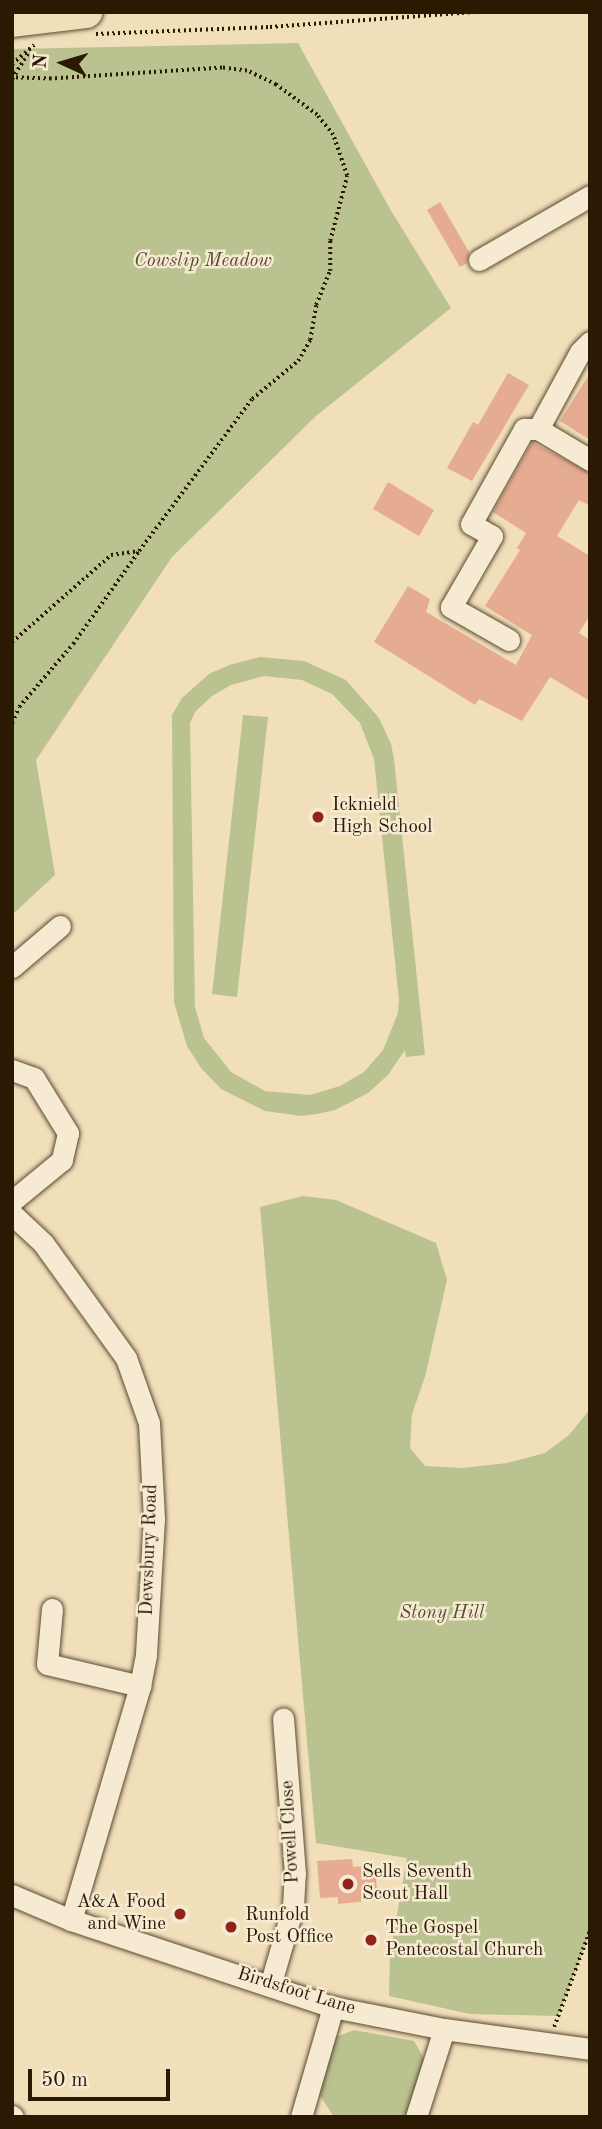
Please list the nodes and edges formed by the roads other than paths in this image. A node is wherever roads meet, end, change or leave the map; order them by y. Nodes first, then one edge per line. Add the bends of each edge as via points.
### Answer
1 (12, 21) edge
2 (90, 23) edge
3 (590, 196) edge
4 (479, 260) dead end
5 (590, 342) edge
6 (538, 429) junction
7 (590, 460) edge
8 (509, 640) dead end
9 (60, 926) dead end
10 (12, 967) edge
11 (12, 1070) edge
12 (12, 1201) edge
13 (12, 1214) edge
14 (52, 1609) dead end
15 (139, 1686) junction
16 (283, 1718) dead end
17 (12, 1895) edge
18 (71, 1920) junction
19 (270, 1986) junction
20 (333, 2007) junction
21 (444, 2029) junction
22 (590, 2049) edge
23 (301, 2117) edge
24 (416, 2117) edge

1 - 2 highway
3 - 4 street
5 - 6 street
6 - 7 street
6 - 8 street via 524,429 471,524 492,536 451,607
9 - 10 street
11 - 12 street via 34,1077 68,1133 62,1160
13 - 15 street, Dewsbury Road via 43,1243 126,1359 149,1423 154,1519
14 - 15 street via 47,1664
15 - 18 street, Dewsbury Road
16 - 19 street, Powell Close via 295,1874 293,1907
17 - 18 street, Birdsfoot Lane
18 - 19 street, Birdsfoot Lane
19 - 20 street, Birdsfoot Lane
20 - 21 street, Birdsfoot Lane
20 - 23 street
21 - 22 street, Birdsfoot Lane
21 - 24 street

